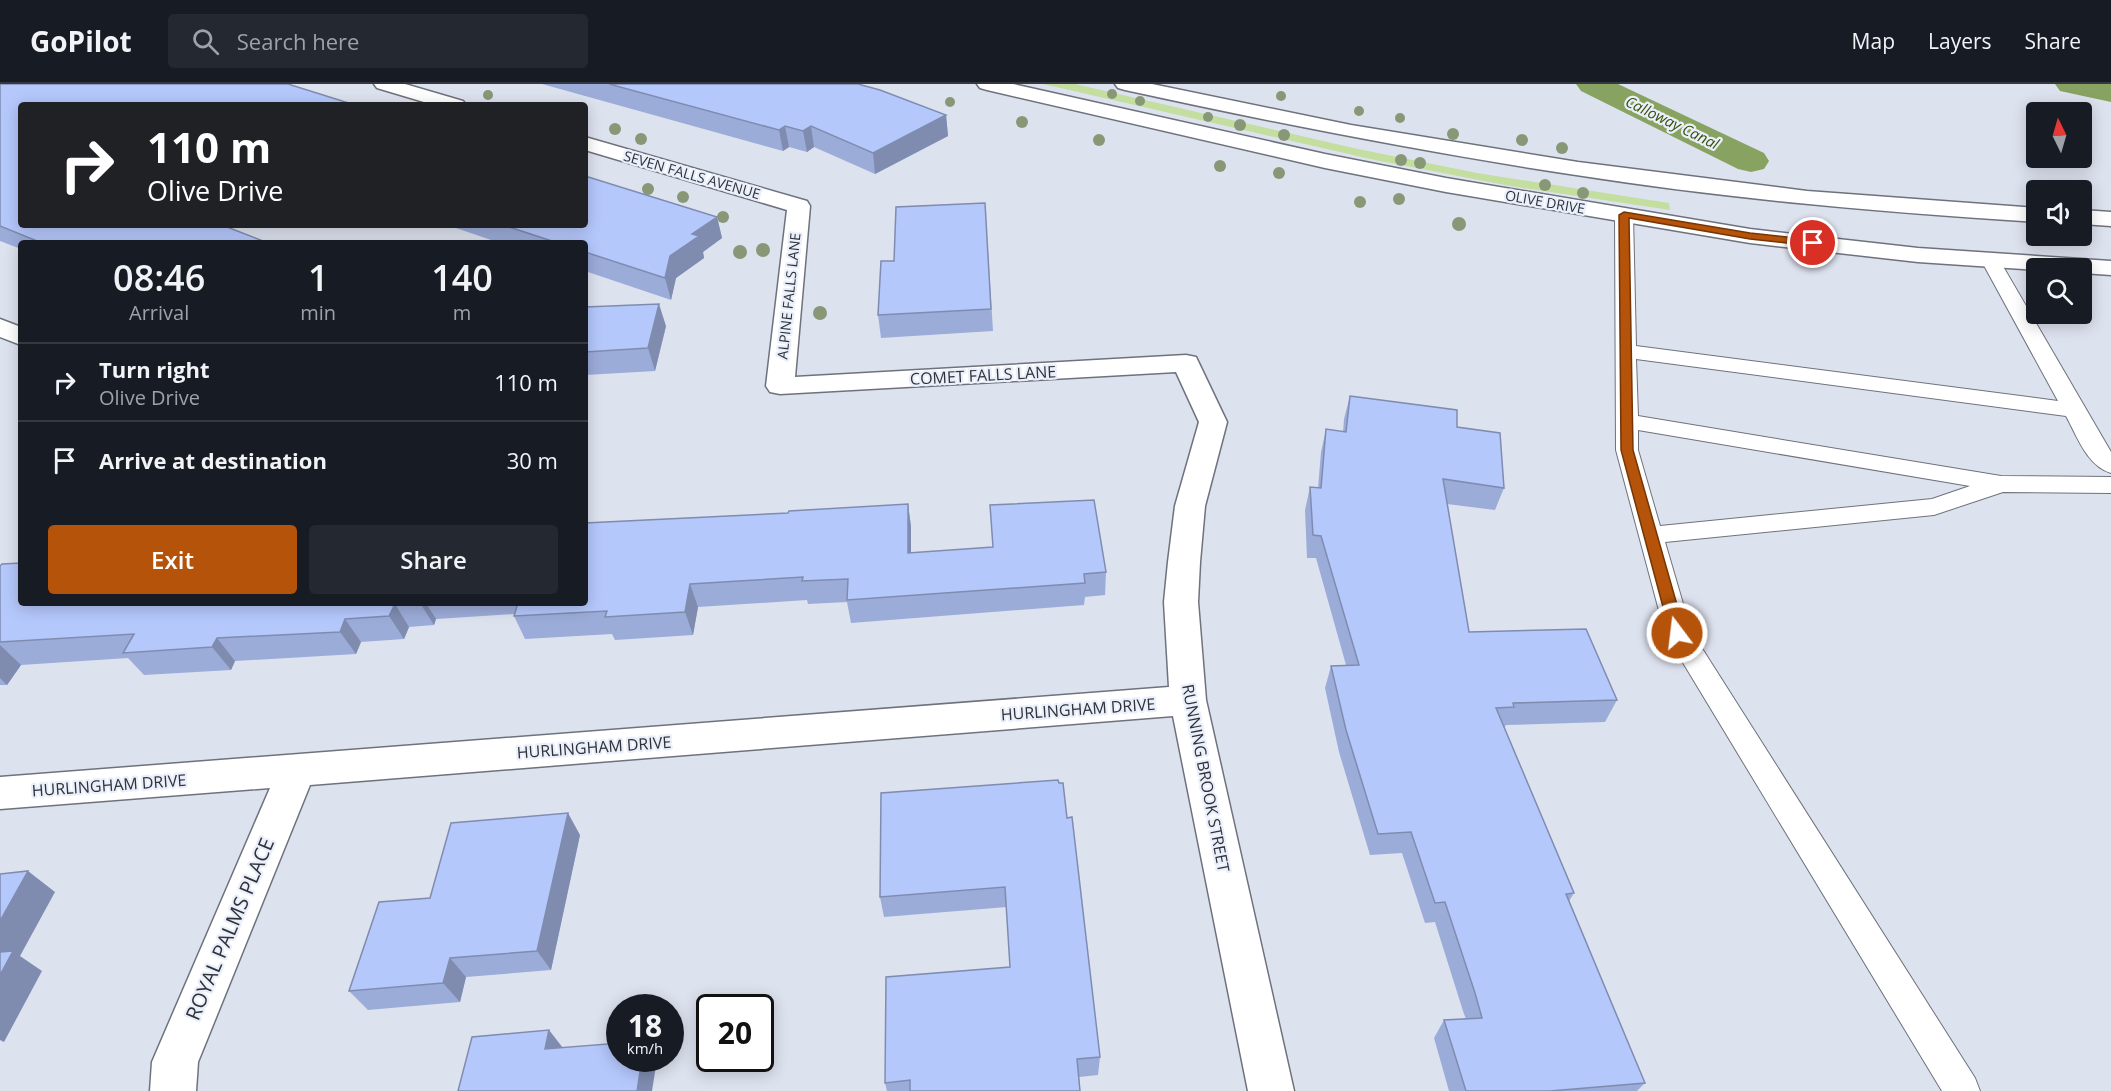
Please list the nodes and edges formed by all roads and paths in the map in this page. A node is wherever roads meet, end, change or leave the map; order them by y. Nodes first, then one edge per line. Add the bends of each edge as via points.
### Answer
1 (384, 84) edge
2 (987, 84) edge
3 (1125, 84) edge
4 (446, 102) edge
5 (588, 144) edge
6 (799, 206) joint
7 (2026, 214) edge
8 (1624, 215) junction
9 (2092, 218) edge
10 (2111, 219) edge
11 (2111, 246) edge
12 (1990, 260) junction
13 (2111, 268) edge
14 (0, 327) edge
15 (18, 336) edge
16 (1625, 351) junction
17 (1186, 363) joint
18 (780, 386) joint
19 (2074, 410) junction
20 (1627, 421) junction
21 (2111, 465) edge
22 (2001, 484) junction
23 (2111, 485) edge
24 (1650, 535) junction
25 (1188, 700) junction
26 (297, 770) junction
27 (0, 793) edge
28 (173, 1091) edge
29 (1271, 1091) edge
30 (1962, 1091) edge

1 - 4 street
2 - 8 street, OLIVE DRIVE via 1336,164
3 - 7 street via 1421,146 1576,170 1858,203
5 - 6 street, SEVEN FALLS AVENUE
6 - 18 street, ALPINE FALLS LANE
8 - 12 street, OLIVE DRIVE via 1750,236
8 - 16 lane
9 - 10 street
11 - 12 street via 2019,248 2003,251
12 - 13 street, OLIVE DRIVE
12 - 19 lane
14 - 15 street
16 - 19 lane
16 - 20 lane
17 - 18 street, COMET FALLS LANE
17 - 25 street, RUNNING BROOK STREET via 1213,422 1190,506 1184,562 1181,602
19 - 21 lane via 2098,453
20 - 22 lane
20 - 24 lane via 1627,450
22 - 23 lane
22 - 24 lane via 1934,507
24 - 30 lane via 1677,633
25 - 26 street, HURLINGHAM DRIVE
25 - 29 street, RUNNING BROOK STREET
26 - 27 street, HURLINGHAM DRIVE
26 - 28 street, ROYAL PALMS PLACE via 175,1062

